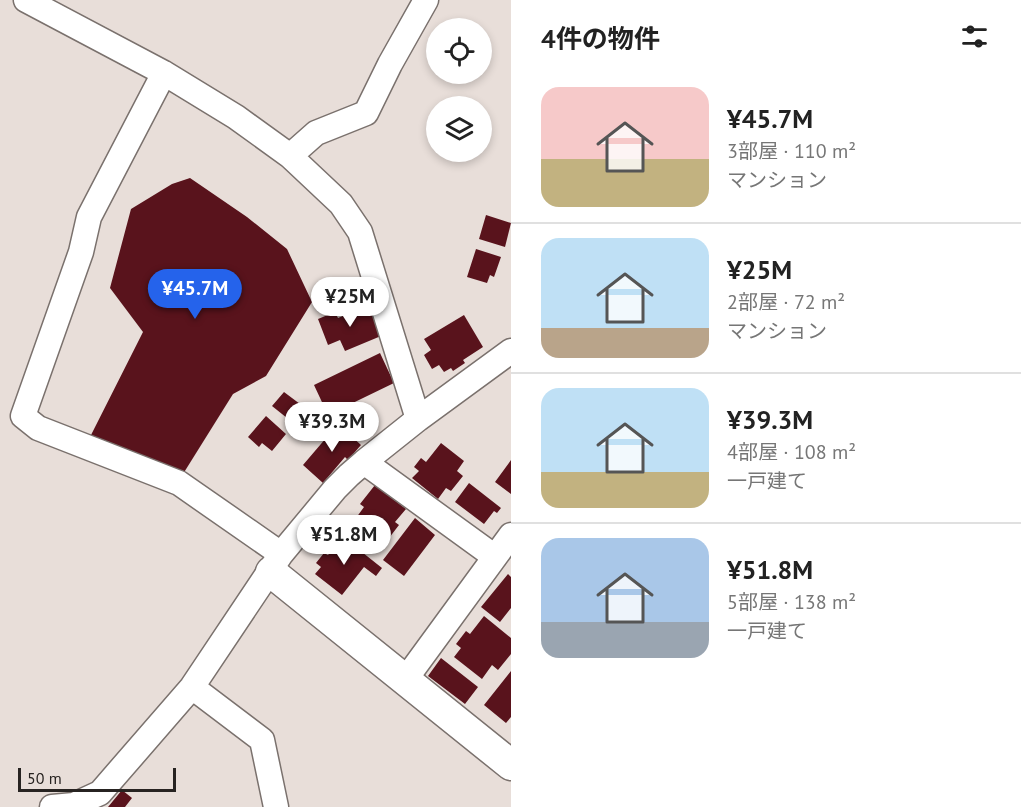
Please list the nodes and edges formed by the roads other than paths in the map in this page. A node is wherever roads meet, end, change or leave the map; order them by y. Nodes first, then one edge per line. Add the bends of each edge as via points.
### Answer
1 (26, 0) edge
2 (426, 0) edge
3 (164, 73) junction
4 (290, 156) junction
5 (511, 351) edge
6 (418, 419) junction
7 (364, 462) junction
8 (511, 535) edge
9 (495, 557) junction
10 (276, 563) junction
11 (405, 680) junction
12 (192, 687) junction
13 (509, 758) edge
14 (52, 807) edge
15 (276, 807) edge

1 - 3 street
2 - 4 street via 366,113 316,133
3 - 4 street
3 - 10 street via 89,217 81,252 22,416 38,428 179,483
4 - 6 street via 340,204 360,232
5 - 6 street
6 - 7 street
7 - 9 street
7 - 10 street via 335,489
8 - 9 street
9 - 11 street
10 - 11 street
10 - 12 street
11 - 13 street
12 - 14 street via 100,793 74,805
12 - 15 street via 262,740

